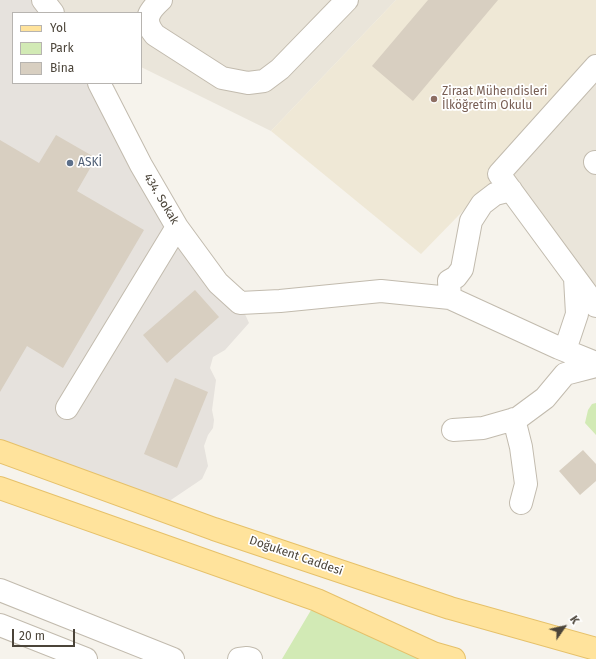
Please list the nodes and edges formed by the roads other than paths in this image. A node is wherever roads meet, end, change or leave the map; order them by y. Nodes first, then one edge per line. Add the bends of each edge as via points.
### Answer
1 (43, 0) edge
2 (161, 0) edge
3 (347, 0) edge
4 (53, 12) edge
5 (596, 66) edge
6 (100, 84) edge
7 (511, 190) junction
8 (177, 228) junction
9 (575, 278) junction
10 (450, 298) junction
11 (596, 306) edge
12 (565, 350) junction
13 (596, 363) edge
14 (596, 366) edge
15 (67, 408) dead end
16 (514, 419) junction
17 (453, 430) dead end
18 (0, 451) edge
19 (0, 488) edge
20 (521, 503) dead end
21 (0, 590) edge
22 (0, 625) edge
23 (596, 649) edge
24 (86, 659) edge
25 (173, 659) edge
26 (239, 659) edge
27 (251, 659) edge
28 (454, 659) edge

1 - 4 street
2 - 3 street via 148,15 149,27 155,34 222,78 248,83 264,81 280,69
5 - 7 street via 500,174
6 - 8 street, 434. Sokak
7 - 9 street
7 - 10 street via 495,194 482,204 471,221 462,268 456,277 448,281
8 - 10 street, 434. Sokak via 218,283 240,303 381,291
8 - 15 street
9 - 11 street
9 - 12 street via 577,314
10 - 12 street
12 - 13 street
14 - 16 street via 565,374 545,398
16 - 17 street via 483,428
16 - 20 street via 522,447 526,484
18 - 23 main road, Doğukent Caddesi via 214,529 450,608
19 - 28 main road via 317,600 433,653
21 - 25 street
22 - 24 street
26 - 27 street

